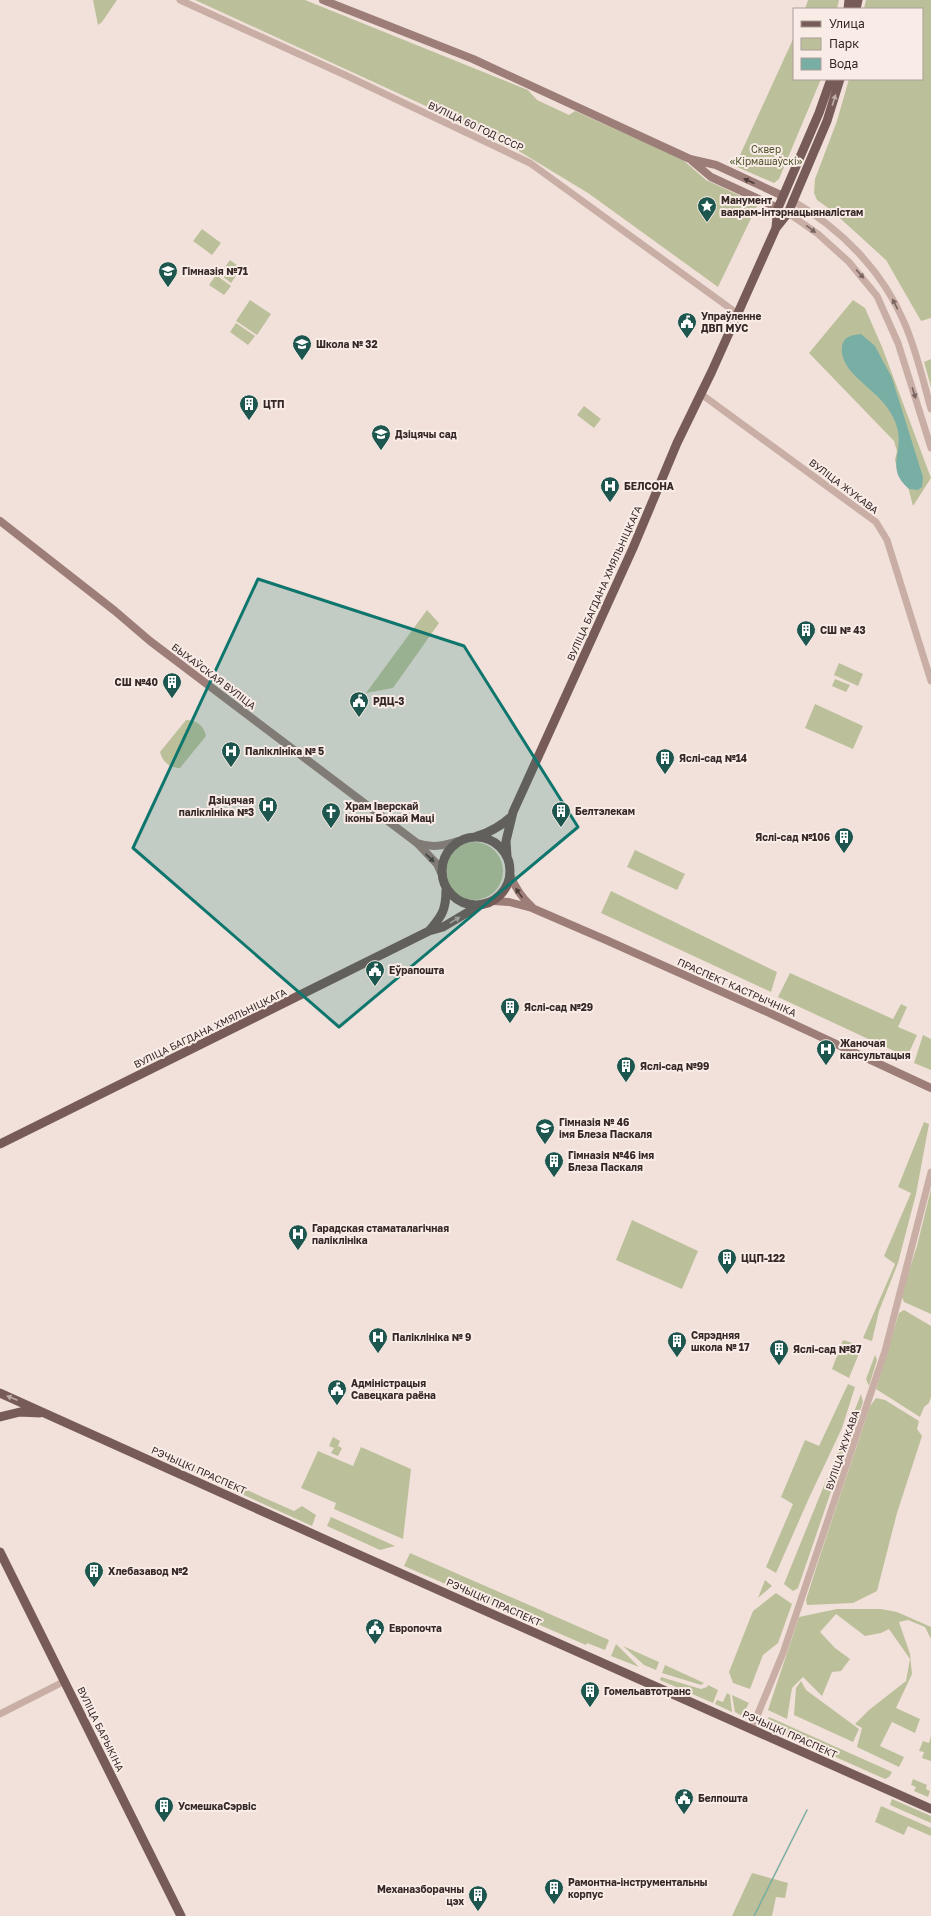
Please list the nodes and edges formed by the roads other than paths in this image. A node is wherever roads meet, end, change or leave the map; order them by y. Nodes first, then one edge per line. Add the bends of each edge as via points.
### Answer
1 (180, 0) edge
2 (323, 0) edge
3 (832, 80) edge
4 (840, 80) edge
5 (690, 159) junction
6 (783, 196) junction
7 (793, 201) junction
8 (778, 208) junction
9 (788, 213) junction
10 (776, 228) junction
11 (738, 314) junction
12 (701, 394) junction
13 (931, 409) edge
14 (931, 448) edge
15 (0, 522) edge
16 (931, 681) edge
17 (512, 816) junction
18 (476, 836) junction
19 (458, 841) junction
20 (418, 843) junction
21 (507, 856) junction
22 (441, 873) junction
23 (510, 874) junction
24 (446, 890) junction
25 (493, 901) junction
26 (480, 905) junction
27 (532, 908) junction
28 (429, 931) junction
29 (931, 1088) edge
30 (0, 1144) edge
31 (931, 1172) edge
32 (0, 1393) edge
33 (49, 1415) junction
34 (0, 1417) edge
35 (0, 1552) edge
36 (65, 1681) junction
37 (0, 1714) edge
38 (752, 1728) junction
39 (931, 1809) edge
40 (181, 1916) edge

1 - 11 street, ВУЛІЦА 60 ГОД СССР via 530,163
2 - 5 main road via 473,59
3 - 6 main road, ВУЛІЦА БАГДАНА ХМЯЛЬНІЦКАГА
7 -> 4 main road, ВУЛІЦА БАГДАНА ХМЯЛЬНІЦКАГА via 827,121
6 -> 5 main road via 716,165
5 - 8 main road via 711,177
6 - 7 main road
6 - 8 main road, ВУЛІЦА БАГДАНА ХМЯЛЬНІЦКАГА
7 - 9 main road, ВУЛІЦА БАГДАНА ХМЯЛЬНІЦКАГА
13 -> 7 street via 904,322 883,282 864,257 837,232
8 - 9 main road
8 - 10 main road, ВУЛІЦА БАГДАНА ХМЯЛЬНІЦКАГА
9 - 10 main road, ВУЛІЦА БАГДАНА ХМЯЛЬНІЦКАГА
9 -> 14 street via 818,234 849,262 877,296 898,343
10 - 11 main road, ВУЛІЦА БАГДАНА ХМЯЛЬНІЦКАГА
11 - 12 main road, ВУЛІЦА БАГДАНА ХМЯЛЬНІЦКАГА
12 - 16 street, ВУЛІЦА ЖУКАВА via 880,527 887,540
12 - 17 main road, ВУЛІЦА БАГДАНА ХМЯЛЬНІЦКАГА
15 - 20 main road, БЫХАЎСКАЯ ВУЛІЦА via 150,641
17 - 18 main road, ВУЛІЦА БАГДАНА ХМЯЛЬНІЦКАГА via 501,826
17 - 21 main road, ВУЛІЦА БАГДАНА ХМЯЛЬНІЦКАГА via 506,841
18 - 19 main road
18 - 21 main road via 494,842
19 - 20 main road, БЫХАЎСКАЯ ВУЛІЦА via 440,846
19 - 22 main road via 448,850 442,861
20 -> 22 main road, БЫХАЎСКАЯ ВУЛІЦА via 437,864
21 - 23 main road
22 - 24 main road
23 - 25 main road via 507,885
27 -> 23 main road, ПРАСПЕКТ КАСТРЫЧНІКА via 514,887
24 - 26 main road via 455,899 467,905
24 - 28 main road, ВУЛІЦА БАГДАНА ХМЯЛЬНІЦКАГА via 443,914
25 - 26 main road
25 - 27 main road, ПРАСПЕКТ КАСТРЫЧНІКА
28 -> 26 main road, ВУЛІЦА БАГДАНА ХМЯЛЬНІЦКАГА via 443,927
27 - 29 main road, ПРАСПЕКТ КАСТРЫЧНІКА
28 - 30 main road, ВУЛІЦА БАГДАНА ХМЯЛЬНІЦКАГА
31 - 38 street, ВУЛІЦА ЖУКАВА via 885,1351 790,1634
33 -> 32 main road, РЭЧЫЦКІ ПРАСПЕКТ
33 - 34 main road, РЭЧЫЦКІ ПРАСПЕКТ via 20,1412
33 - 38 main road, РЭЧЫЦКІ ПРАСПЕКТ
35 - 36 main road, ВУЛІЦА БАРЫКІНА
36 - 37 street
36 - 40 main road, ВУЛІЦА БАРЫКІНА
38 - 39 main road, РЭЧЫЦКІ ПРАСПЕКТ

